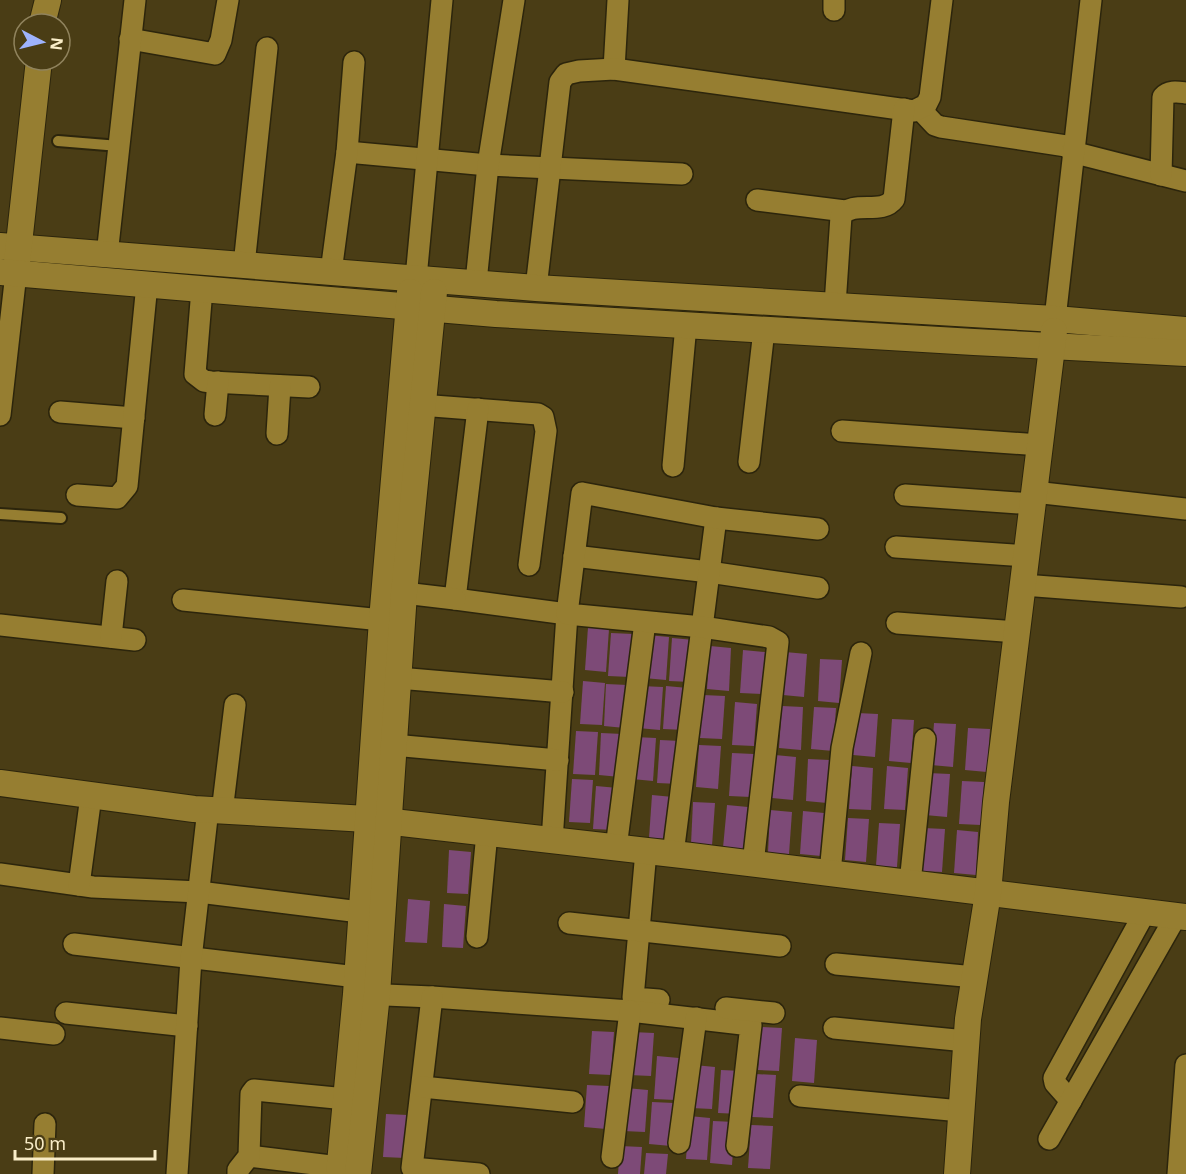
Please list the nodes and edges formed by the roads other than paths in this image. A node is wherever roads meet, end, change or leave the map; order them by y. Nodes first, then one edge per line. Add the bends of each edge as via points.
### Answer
1 (135, 0) edge
2 (228, 0) edge
3 (442, 0) edge
4 (514, 0) edge
5 (618, 0) edge
6 (942, 0) edge
7 (1090, 0) edge
8 (130, 39) junction
9 (267, 48) dead end
10 (354, 62) dead end
11 (614, 69) junction
12 (37, 72) edge
13 (1186, 93) edge
14 (912, 109) junction
15 (58, 141) dead end
16 (118, 146) junction
17 (1073, 149) junction
18 (347, 152) junction
19 (428, 158) junction
20 (488, 165) junction
21 (551, 168) junction
22 (682, 174) dead end
23 (1161, 175) junction
24 (1186, 181) edge
25 (757, 200) dead end
26 (845, 211) junction
27 (9, 246) edge
28 (107, 255) junction
29 (244, 265) junction
30 (331, 272) junction
31 (8, 273) edge
32 (420, 279) junction
33 (476, 282) junction
34 (147, 284) junction
35 (536, 288) junction
36 (202, 289) junction
37 (835, 305) junction
38 (421, 309) junction
39 (1055, 319) junction
40 (686, 325) junction
41 (764, 330) junction
42 (1186, 330) edge
43 (1052, 346) junction
44 (1186, 353) edge
45 (218, 382) junction
46 (280, 386) junction
47 (309, 387) dead end
48 (412, 404) junction
49 (478, 410) junction
50 (60, 412) dead end
51 (0, 415) edge
52 (215, 415) dead end
53 (134, 418) junction
54 (842, 430) dead end
55 (277, 434) dead end
56 (1040, 445) junction
57 (749, 462) dead end
58 (673, 466) dead end
59 (77, 495) dead end
60 (905, 495) dead end
61 (1034, 498) junction
62 (1186, 509) edge
63 (0, 514) edge
64 (61, 518) dead end
65 (716, 518) junction
66 (818, 529) dead end
67 (896, 547) dead end
68 (574, 556) junction
69 (1027, 556) junction
70 (529, 565) dead end
71 (709, 572) junction
72 (117, 581) dead end
73 (1023, 585) junction
74 (818, 588) dead end
75 (404, 593) junction
76 (1181, 597) dead end
77 (455, 598) junction
78 (183, 600) dead end
79 (567, 614) junction
80 (382, 620) junction
81 (645, 622) junction
82 (897, 623) dead end
83 (0, 625) edge
84 (702, 627) junction
85 (1017, 632) junction
86 (111, 637) junction
87 (135, 640) dead end
88 (861, 653) dead end
89 (398, 678) junction
90 (563, 692) junction
91 (235, 705) dead end
92 (925, 740) dead end
93 (393, 745) junction
94 (558, 760) junction
95 (0, 783) edge
96 (91, 796) junction
97 (215, 811) junction
98 (378, 820) junction
99 (487, 833) junction
100 (552, 841) junction
101 (616, 848) junction
102 (646, 851) junction
103 (673, 854) junction
104 (753, 864) junction
105 (830, 873) junction
106 (0, 874) edge
107 (910, 883) junction
108 (79, 885) junction
109 (199, 891) junction
110 (988, 893) junction
111 (360, 912) junction
112 (1145, 912) junction
113 (1181, 916) edge
114 (569, 923) dead end
115 (639, 931) junction
116 (477, 937) dead end
117 (74, 944) dead end
118 (780, 946) dead end
119 (191, 958) junction
120 (836, 964) dead end
121 (975, 977) junction
122 (363, 988) junction
123 (432, 997) junction
124 (630, 1011) junction
125 (66, 1013) dead end
126 (774, 1013) dead end
127 (696, 1018) junction
128 (187, 1026) junction
129 (0, 1028) edge
130 (834, 1028) dead end
131 (54, 1034) dead end
132 (966, 1041) junction
133 (1186, 1065) edge
134 (422, 1087) junction
135 (800, 1096) dead end
136 (346, 1100) junction
137 (1071, 1101) junction
138 (573, 1102) dead end
139 (1184, 1104) edge
140 (961, 1111) junction
141 (45, 1124) dead end
142 (1049, 1139) dead end
143 (679, 1143) dead end
144 (737, 1146) dead end
145 (249, 1156) junction
146 (612, 1157) dead end
147 (345, 1172) edge
148 (43, 1174) edge
149 (177, 1174) edge
150 (238, 1174) edge
151 (479, 1174) edge
152 (957, 1174) edge
153 (1178, 1174) edge

1 - 8 street
2 - 8 street via 215,54
3 - 19 street
4 - 20 street
5 - 11 street
6 - 14 street via 930,98 926,105
7 - 17 street
8 - 16 street
9 - 29 street
10 - 18 street
11 - 14 street
11 - 21 street via 579,70 566,74 560,82
12 - 27 street
13 - 23 street via 1166,93 1163,97
14 - 17 street via 941,127
14 - 26 street via 894,199 884,207
15 - 16 lane
16 - 28 street
17 - 23 street
17 - 39 street
18 - 19 street
18 - 30 street
19 - 20 street
19 - 32 street
20 - 21 street
20 - 33 street
21 - 22 street
21 - 35 street
23 - 24 street
25 - 26 street
26 - 37 street via 840,221
27 - 28 street
27 - 31 street
28 - 29 street
29 - 30 street
30 - 32 street
31 - 34 street
31 - 51 street
32 - 33 street
32 - 38 street
33 - 35 street
34 - 36 street
34 - 53 street
35 - 37 street
36 - 38 street
36 - 45 street via 195,374 204,381
37 - 39 street
38 - 40 street
38 - 48 street
39 - 42 street
39 - 43 street
40 - 41 street
40 - 58 street
41 - 43 street
41 - 57 street
43 - 44 street
43 - 56 street
45 - 46 street
45 - 52 street
46 - 47 street
46 - 55 street
48 - 49 street
48 - 75 street
48 - 80 street
49 - 70 street via 538,414 546,423
49 - 77 street
50 - 53 street
53 - 59 street via 127,486 117,498
54 - 56 street
56 - 61 street
60 - 61 street
61 - 62 street
61 - 69 street
63 - 64 lane
65 - 66 street
65 - 68 street via 582,493
65 - 71 street
67 - 69 street
68 - 71 street
68 - 79 street
69 - 73 street
71 - 74 street
71 - 84 street
72 - 86 street
73 - 76 street
73 - 85 street
75 - 77 street
75 - 89 street
77 - 79 street
78 - 80 street
79 - 81 street
79 - 90 street
80 - 98 street
81 - 84 street
81 - 101 street
82 - 85 street
83 - 86 street
84 - 103 street
84 - 104 street via 769,637 778,642
85 - 110 street
86 - 87 street
88 - 105 street via 842,748
89 - 90 street
89 - 93 street
90 - 94 street
91 - 97 street
92 - 107 street
93 - 94 street
93 - 98 street
94 - 100 street
95 - 96 street
96 - 97 street
96 - 108 street
97 - 98 street
97 - 109 street
98 - 99 street
98 - 111 street
98 - 122 street
99 - 100 street
99 - 116 street
100 - 101 street
101 - 102 street
102 - 103 street
102 - 115 street
103 - 104 street
104 - 105 street
105 - 107 street
106 - 108 street
107 - 110 street
108 - 109 street
109 - 111 street
109 - 119 street
110 - 112 street
110 - 121 street
111 - 122 street
112 - 113 street
112 - 137 street via 1054,1078
113 - 137 street
114 - 115 street
115 - 118 street
115 - 126 street via 633,998
117 - 119 street
119 - 122 street
119 - 128 street
120 - 121 street
121 - 132 street
122 - 123 street
122 - 136 street
122 - 147 street
123 - 124 street
123 - 134 street
124 - 127 street
124 - 146 street
125 - 128 street
127 - 143 street
127 - 144 street via 751,1025
128 - 149 street
129 - 131 street
130 - 132 street
132 - 140 street
133 - 139 street
134 - 138 street
134 - 151 street via 412,1168
135 - 140 street
136 - 145 street via 254,1090
136 - 147 street
137 - 142 street
139 - 153 street
140 - 152 street
141 - 148 street
145 - 147 street
145 - 150 street

